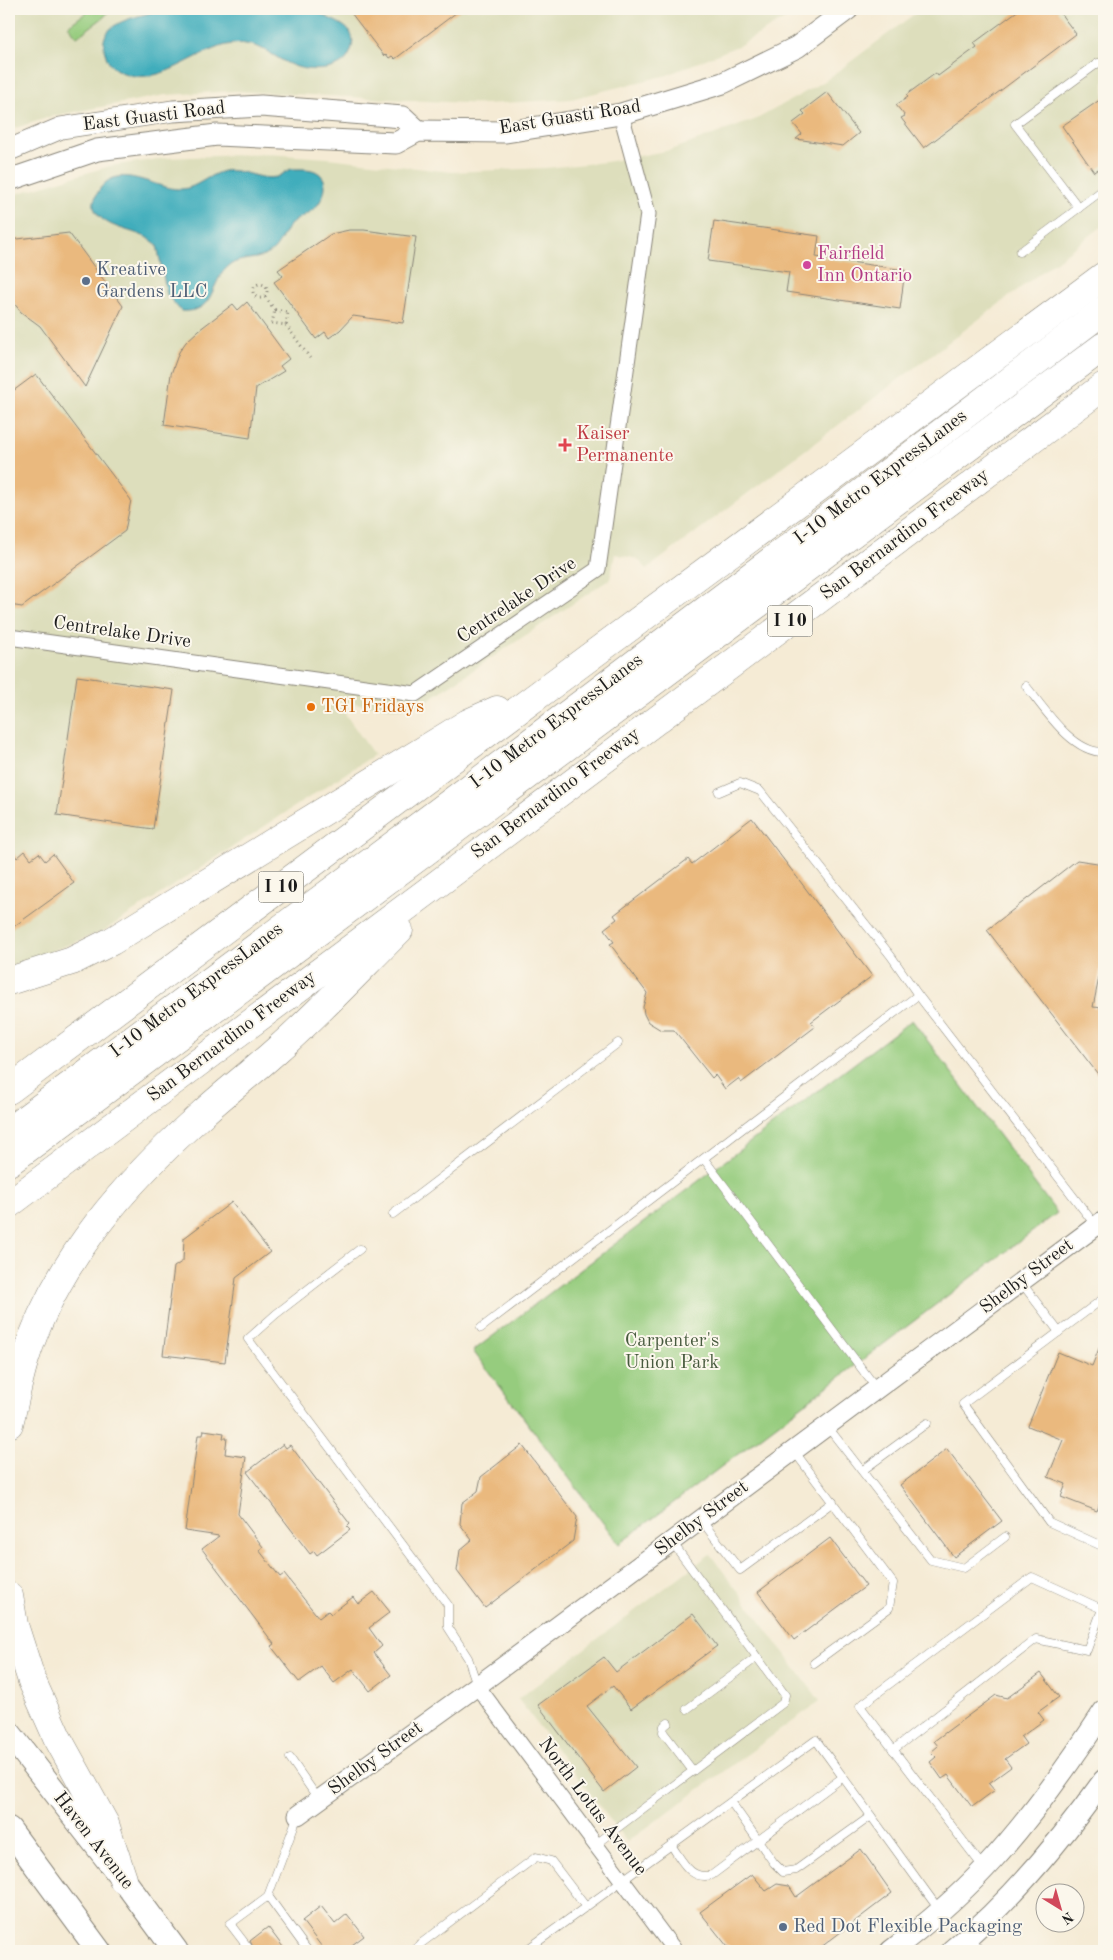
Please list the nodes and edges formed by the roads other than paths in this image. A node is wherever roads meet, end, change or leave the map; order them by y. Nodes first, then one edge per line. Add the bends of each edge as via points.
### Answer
1 (848, 9) edge
2 (1104, 64) edge
3 (621, 114) junction
4 (418, 131) junction
5 (9, 150) edge
6 (9, 180) edge
7 (1104, 190) edge
8 (1079, 208) junction
9 (1020, 252) dead end
10 (1104, 276) edge
11 (1104, 310) edge
12 (1104, 346) edge
13 (1104, 386) edge
14 (9, 637) edge
15 (553, 684) junction
16 (1026, 686) dead end
17 (1104, 752) edge
18 (719, 792) dead end
19 (475, 855) junction
20 (9, 981) edge
21 (918, 995) junction
22 (618, 1043) dead end
23 (9, 1090) edge
24 (9, 1131) edge
25 (704, 1159) junction
26 (9, 1162) edge
27 (9, 1204) edge
28 (393, 1214) dead end
29 (1100, 1223) edge
30 (360, 1249) dead end
31 (1021, 1282) junction
32 (1104, 1298) edge
33 (482, 1328) dead end
34 (1059, 1332) junction
35 (877, 1389) junction
36 (926, 1423) dead end
37 (9, 1424) edge
38 (827, 1426) junction
39 (794, 1451) junction
40 (863, 1470) junction
41 (833, 1502) junction
42 (701, 1520) junction
43 (1005, 1537) dead end
44 (672, 1542) junction
45 (1104, 1547) edge
46 (9, 1596) edge
47 (1104, 1600) edge
48 (1102, 1610) junction
49 (756, 1658) junction
50 (814, 1663) dead end
51 (477, 1686) junction
52 (687, 1709) dead end
53 (1104, 1711) edge
54 (668, 1723) dead end
55 (9, 1733) edge
56 (893, 1750) junction
57 (290, 1758) dead end
58 (693, 1771) junction
59 (843, 1777) junction
60 (1104, 1780) edge
61 (320, 1800) junction
62 (731, 1802) junction
63 (298, 1815) joint
64 (871, 1816) junction
65 (9, 1829) edge
66 (758, 1841) junction
67 (596, 1844) junction
68 (671, 1845) junction
69 (984, 1869) junction
70 (123, 1879) junction
71 (622, 1880) junction
72 (268, 1896) junction
73 (586, 1907) junction
74 (940, 1911) junction
75 (975, 1944) edge
76 (99, 1951) edge
77 (176, 1951) edge
78 (250, 1951) edge
79 (308, 1951) edge
80 (415, 1951) edge
81 (525, 1951) edge
82 (675, 1951) edge
83 (891, 1951) edge
84 (951, 1951) edge

1 - 3 main road, East Guasti Road via 797,47 723,83
2 - 8 lane via 1098,63 1015,124
3 - 4 main road, East Guasti Road via 506,132
3 - 14 street, Centrelake Drive via 648,214 598,570 415,694
4 - 5 main road, East Guasti Road via 403,117 262,106 172,111 61,128
4 - 6 main road, East Guasti Road via 396,143 217,135 98,150
7 - 8 lane
8 - 9 lane
10 - 15 highway, I 10
11 - 24 highway, I-10 Metro ExpressLanes
12 - 26 highway, I-10 Metro ExpressLanes
13 - 19 highway, San Bernardino Freeway / I 10
15 - 20 highway via 468,724 104,946 72,961
15 - 23 highway, I 10
16 - 17 lane via 1066,736
18 - 21 lane via 740,783 760,791 891,956
19 - 27 highway, San Bernardino Freeway / I 10
19 - 37 highway via 279,1049 167,1146 99,1220 66,1270 42,1316 24,1362
21 - 25 lane
21 - 29 lane
22 - 28 lane
25 - 33 lane
25 - 35 lane
29 - 31 street, Shelby Street
30 - 51 lane via 248,1339 448,1605 448,1626 468,1658
31 - 34 lane
31 - 35 street, Shelby Street
32 - 34 lane
34 - 45 lane via 964,1404 1049,1522
35 - 38 street, Shelby Street
36 - 40 lane
38 - 39 street, Shelby Street
38 - 40 lane
39 - 41 lane
39 - 42 street, Shelby Street
40 - 43 lane via 931,1560 964,1568
41 - 42 lane via 740,1570
41 - 50 lane via 893,1584 889,1608
42 - 44 street, Shelby Street
44 - 49 lane
44 - 51 street, Shelby Street
46 - 70 highway via 14,1625 32,1680 57,1736 105,1824
47 - 48 lane
48 - 56 lane via 1087,1650 1036,1639
48 - 56 lane via 1032,1578 860,1706
49 - 52 lane
49 - 58 lane via 784,1696 783,1703
51 - 61 street, Shelby Street
51 - 67 street, North Lotus Avenue
53 - 69 main road via 1061,1776
54 - 58 lane via 663,1732
55 - 70 main road, Haven Avenue
56 - 69 lane
57 - 61 lane
58 - 67 lane
59 - 62 lane via 816,1740
59 - 64 lane
59 - 66 lane
60 - 75 main road
61 - 63 street, Shelby Street
62 - 66 lane
62 - 68 lane
63 - 72 lane
64 - 66 lane via 796,1870 784,1872
64 - 74 lane
65 - 76 main road
66 - 68 lane via 712,1875 702,1877 693,1874
67 - 71 street, North Lotus Avenue
68 - 71 lane
69 - 74 main road
70 - 77 main road, Haven Avenue
71 - 73 lane
71 - 82 street, North Lotus Avenue
72 - 78 lane via 230,1924
72 - 79 lane
73 - 80 lane via 551,1861 536,1857
73 - 81 lane
74 - 83 main road
75 - 84 main road

